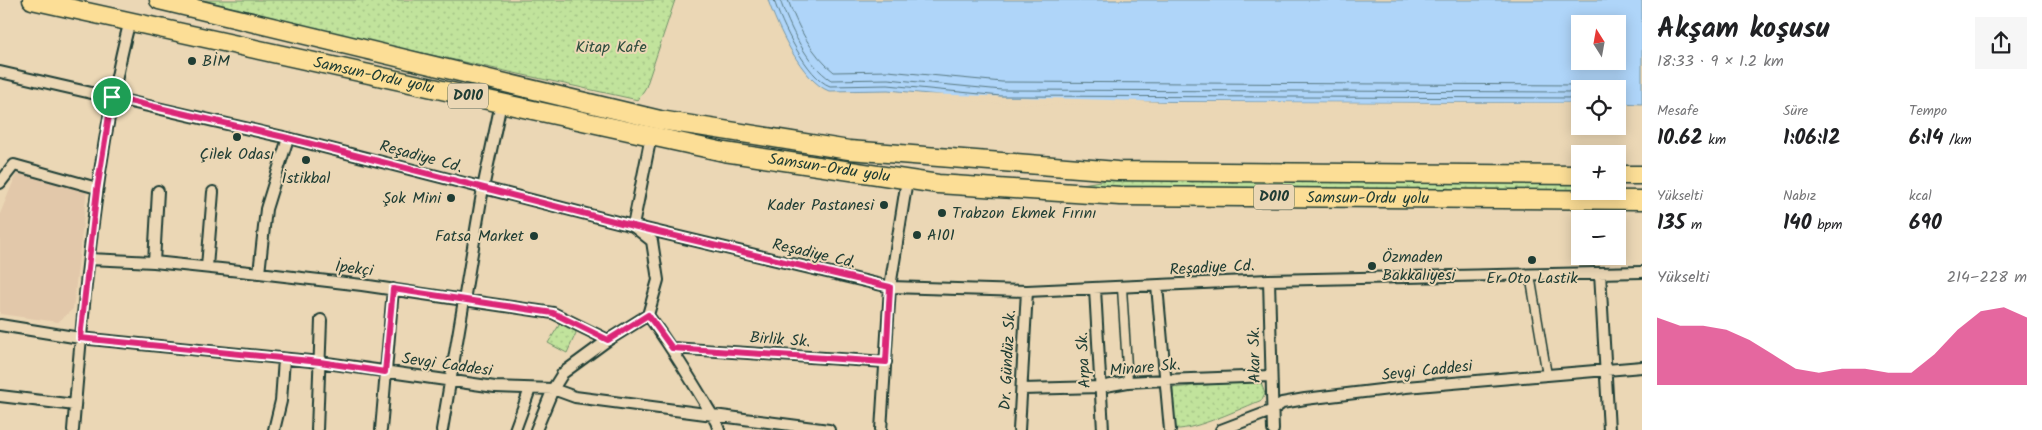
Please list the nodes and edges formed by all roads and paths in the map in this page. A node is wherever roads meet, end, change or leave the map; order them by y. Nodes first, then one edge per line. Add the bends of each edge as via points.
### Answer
1 (32, 0) edge
2 (159, 0) edge
3 (130, 21) junction
4 (0, 72) edge
5 (112, 97) junction
6 (501, 103) junction
7 (651, 136) junction
8 (288, 138) junction
9 (951, 158) junction
10 (1571, 174) edge
11 (1626, 175) edge
12 (1642, 175) edge
13 (907, 180) junction
14 (0, 183) edge
15 (97, 188) junction
16 (483, 188) junction
17 (158, 191) dead end
18 (213, 192) dead end
19 (1642, 200) edge
20 (633, 226) junction
21 (89, 259) junction
22 (154, 262) junction
23 (207, 268) junction
24 (1642, 272) edge
25 (258, 273) junction
26 (1600, 273) junction
27 (1530, 275) junction
28 (1269, 280) junction
29 (1157, 286) junction
30 (890, 287) junction
31 (1122, 288) junction
32 (393, 289) junction
33 (1096, 289) junction
34 (1027, 291) junction
35 (463, 300) junction
36 (648, 315) junction
37 (321, 320) dead end
38 (0, 325) edge
39 (80, 338) junction
40 (608, 340) junction
41 (672, 348) junction
42 (284, 359) junction
43 (320, 362) junction
44 (886, 362) junction
45 (1642, 367) edge
46 (1606, 369) junction
47 (385, 372) junction
48 (1547, 375) junction
49 (1270, 376) junction
50 (449, 380) junction
51 (1165, 380) junction
52 (1128, 382) junction
53 (1100, 387) junction
54 (530, 389) junction
55 (553, 389) junction
56 (1022, 389) junction
57 (0, 396) edge
58 (75, 405) junction
59 (1271, 411) junction
60 (715, 415) junction
61 (73, 430) edge
62 (274, 430) edge
63 (317, 430) edge
64 (381, 430) edge
65 (442, 430) edge
66 (515, 430) edge
67 (536, 430) edge
68 (719, 430) edge
69 (829, 430) edge
70 (881, 430) edge
71 (1019, 430) edge
72 (1103, 430) edge
73 (1170, 430) edge
74 (1221, 430) edge
75 (1273, 430) edge
76 (1609, 430) edge

1 - 3 highway, Samsun-Ordu yolu / D010
2 - 9 highway, Samsun-Ordu yolu / D010 via 660,120 849,150
3 - 5 street
3 - 6 highway, Samsun-Ordu yolu / D010
4 - 5 street, Reşadiye Cd.
5 - 8 street, Reşadiye Cd.
5 - 15 street
6 - 7 highway, Samsun-Ordu yolu / D010
6 - 16 street
7 - 13 highway, Samsun-Ordu yolu / D010 via 724,152
7 - 20 street
8 - 16 street, Reşadiye Cd.
8 - 25 street via 266,209
9 - 10 highway, Samsun-Ordu yolu / D010 via 1117,171
9 - 13 highway via 912,161
11 - 12 highway
13 - 19 highway, Samsun-Ordu yolu / D010 via 1120,196
13 - 30 street
14 - 15 street via 14,165
15 - 21 street
16 - 20 street, Reşadiye Cd.
16 - 35 street
17 - 22 street
18 - 23 street
20 - 30 street, Reşadiye Cd.
20 - 36 street via 652,242 658,280
21 - 22 street, İpekçi
21 - 39 street
22 - 23 street, İpekçi
23 - 25 street, İpekçi
24 - 26 street, Reşadiye Cd.
25 - 32 street, İpekçi
26 - 27 street, Reşadiye Cd.
26 - 46 street
27 - 28 street, Reşadiye Cd.
27 - 48 street
28 - 29 street, Reşadiye Cd.
28 - 49 street, Akar Sk.
29 - 31 street, Reşadiye Cd.
29 - 51 street
30 - 34 street, Reşadiye Cd.
30 - 44 street
31 - 33 street, Reşadiye Cd.
31 - 52 street
32 - 35 street, İpekçi
32 - 47 street
33 - 34 street, Reşadiye Cd.
33 - 53 street, Arpa Sk.
34 - 56 street, Dr. Gündüz Sk.
35 - 40 street, İpekçi via 553,313
35 - 50 street
36 - 40 street
36 - 41 street
37 - 43 street
38 - 39 street, Sevgi Caddesi
39 - 42 street, Sevgi Caddesi
39 - 58 street
40 - 55 street via 563,373
41 - 44 street, Birlik Sk.
41 - 60 street
42 - 43 street, Sevgi Caddesi
42 - 62 street via 281,401
43 - 47 street, Sevgi Caddesi
43 - 63 street
44 - 70 street
45 - 46 street, Sevgi Caddesi
46 - 48 street, Sevgi Caddesi
46 - 76 street
47 - 50 street, Sevgi Caddesi
47 - 64 street
48 - 59 street, Sevgi Caddesi via 1305,399 1282,404
49 - 51 street, Minare Sk.
49 - 59 street, Akar Sk.
50 - 54 street, Sevgi Caddesi
50 - 65 street
51 - 52 street, Minare Sk.
51 - 73 street
52 - 53 street, Minare Sk.
53 - 56 street, Minare Sk.
53 - 72 street, Arpa Sk.
54 - 55 street, Sevgi Caddesi
54 - 66 street
55 - 60 street, Sevgi Caddesi via 575,397
55 - 67 street
56 - 71 street, Dr. Gündüz Sk.
57 - 58 street
58 - 61 street
59 - 74 street, Sevgi Caddesi
59 - 75 street, Akar Sk.
60 - 68 street
60 - 69 street, Sevgi Caddesi

